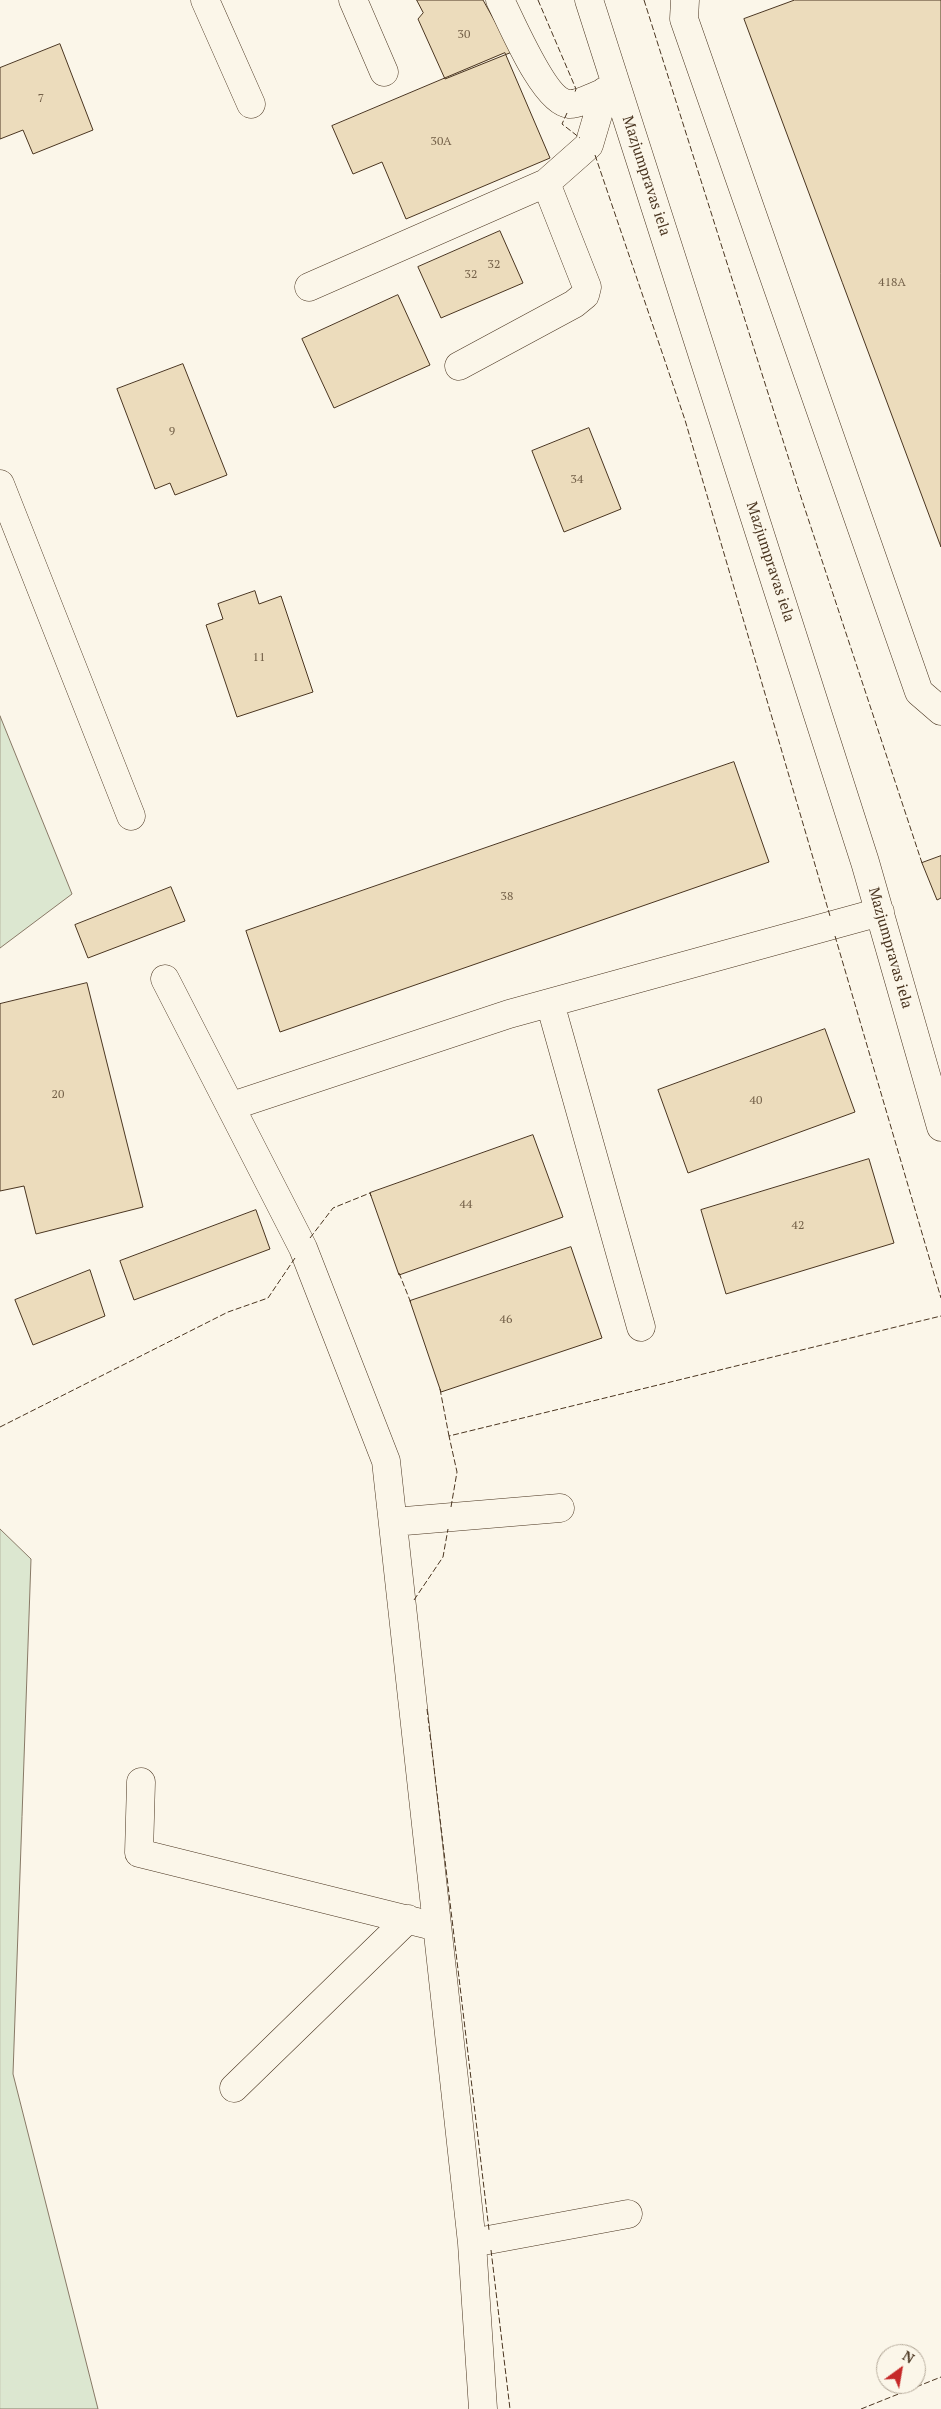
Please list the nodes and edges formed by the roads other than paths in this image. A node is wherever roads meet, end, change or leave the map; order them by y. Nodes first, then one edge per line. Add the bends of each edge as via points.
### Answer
1 (205, 0) edge
2 (353, 0) edge
3 (500, 0) edge
4 (589, 0) edge
5 (685, 0) edge
6 (384, 72) dead end
7 (611, 89) junction
8 (251, 104) dead end
9 (546, 183) junction
10 (309, 287) dead end
11 (459, 366) dead end
12 (0, 484) edge
13 (941, 711) edge
14 (131, 816) dead end
15 (880, 912) junction
16 (166, 979) dead end
17 (550, 1003) junction
18 (232, 1106) junction
19 (941, 1127) edge
20 (641, 1327) dead end
21 (560, 1508) dead end
22 (393, 1522) junction
23 (141, 1782) dead end
24 (408, 1919) junction
25 (437, 1927) junction
26 (234, 2088) dead end
27 (628, 2214) dead end
28 (472, 2243) junction
29 (483, 2409) edge

1 - 8 street
2 - 6 street
3 - 7 street via 537,72 559,101 570,104
4 - 7 street, Mazjumpravas iela
5 - 13 street via 684,19 919,692
7 - 9 street via 589,145
7 - 15 street, Mazjumpravas iela
9 - 10 street
9 - 11 street via 587,287 585,295
12 - 14 street
15 - 17 street
15 - 19 street, Mazjumpravas iela
16 - 18 street
17 - 18 street
17 - 20 street
18 - 22 street via 303,1248 386,1461
21 - 22 street
22 - 25 street
23 - 24 street via 139,1853
24 - 25 street
24 - 26 street
25 - 28 street
27 - 28 street
28 - 29 street

